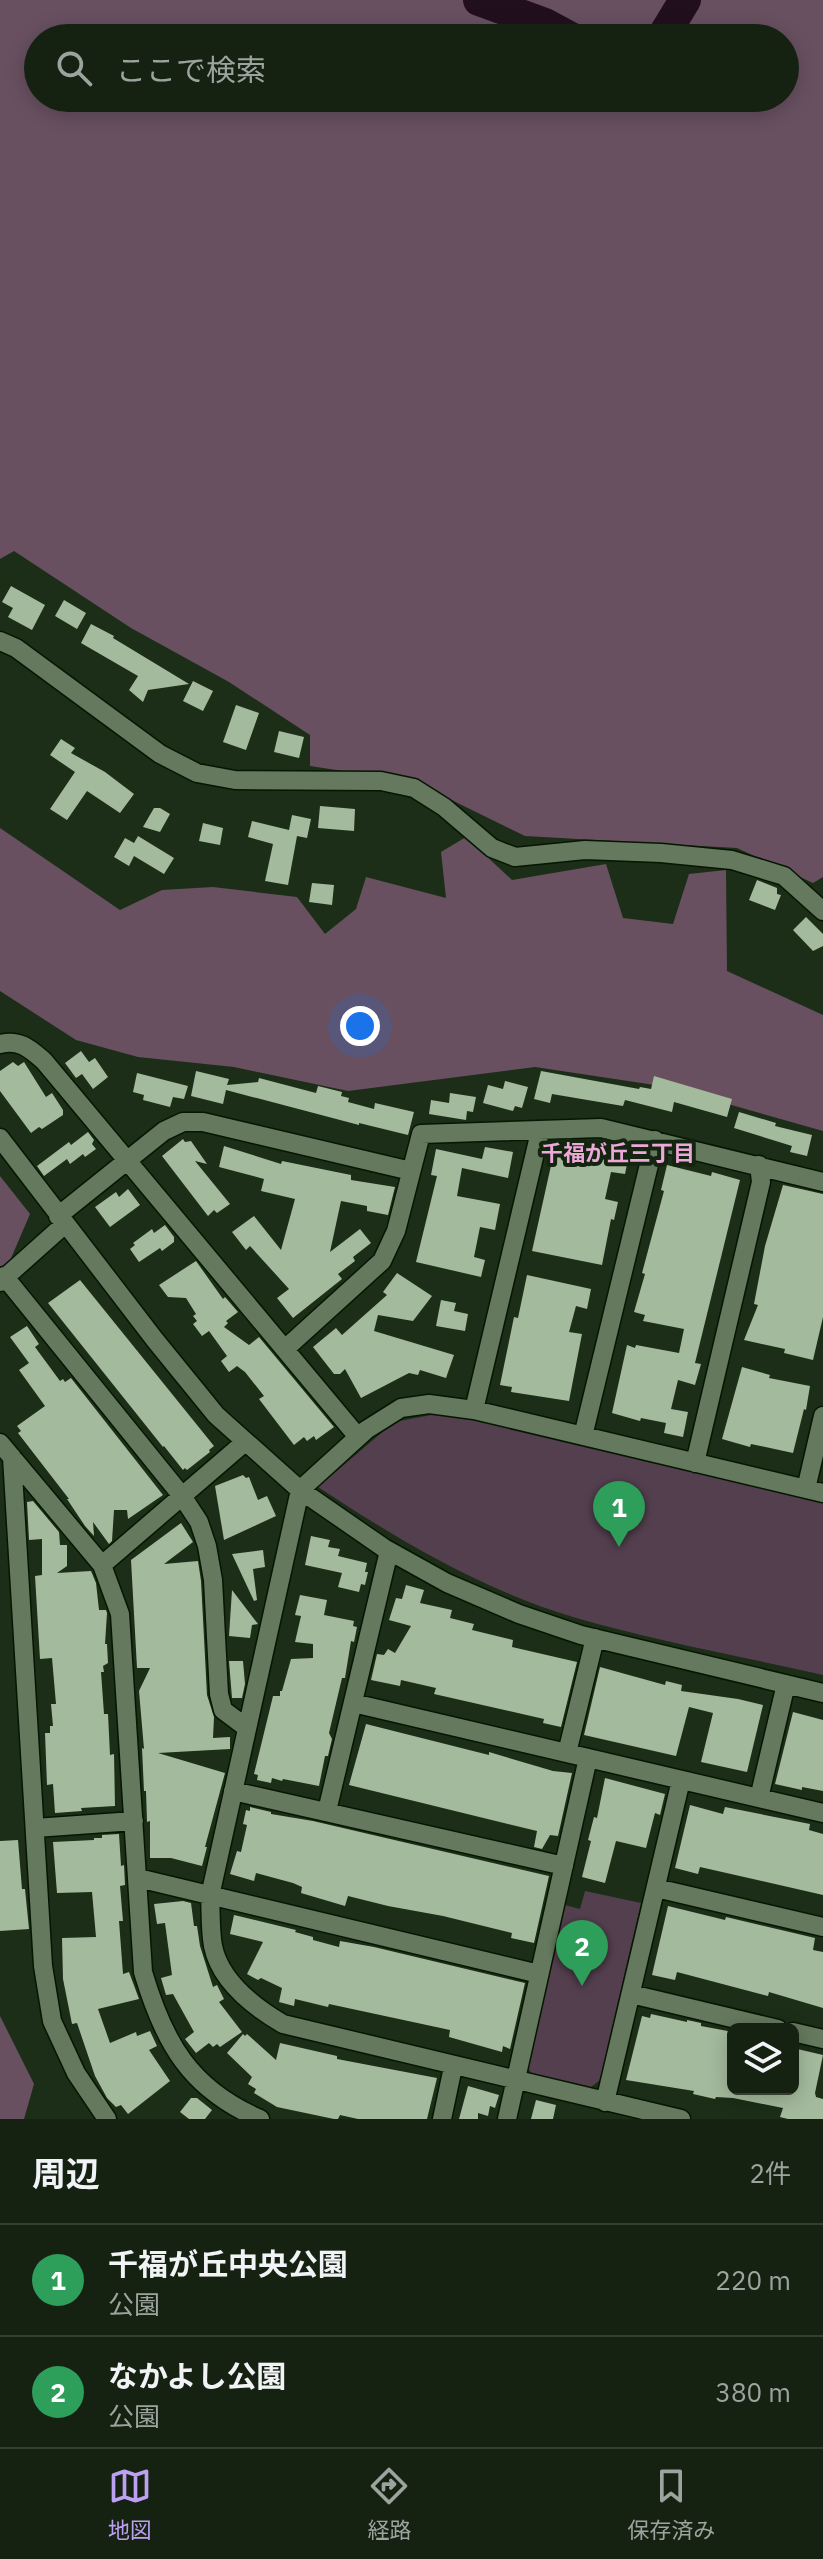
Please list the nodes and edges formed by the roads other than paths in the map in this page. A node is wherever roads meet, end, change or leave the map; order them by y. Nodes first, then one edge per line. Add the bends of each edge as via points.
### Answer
1 (0, 641) edge
2 (820, 902) edge
3 (0, 1044) edge
4 (540, 1132) junction
5 (0, 1138) edge
6 (655, 1140) junction
7 (127, 1160) junction
8 (759, 1165) junction
9 (411, 1171) junction
10 (823, 1182) edge
11 (62, 1220) junction
12 (2, 1279) edge
13 (285, 1349) junction
14 (474, 1410) junction
15 (823, 1416) edge
16 (583, 1436) junction
17 (358, 1437) junction
18 (245, 1442) junction
19 (6, 1450) edge
20 (695, 1463) junction
21 (300, 1490) junction
22 (814, 1491) edge
23 (182, 1496) junction
24 (389, 1551) junction
25 (102, 1565) junction
26 (595, 1638) junction
27 (786, 1684) junction
28 (823, 1693) edge
29 (353, 1703) junction
30 (247, 1728) junction
31 (567, 1753) junction
32 (588, 1758) junction
33 (681, 1780) junction
34 (233, 1791) junction
35 (759, 1798) junction
36 (327, 1811) junction
37 (823, 1813) edge
38 (134, 1821) junction
39 (35, 1828) junction
40 (564, 1866) junction
41 (138, 1878) junction
42 (656, 1888) junction
43 (210, 1896) junction
44 (823, 1927) edge
45 (539, 1974) junction
46 (631, 1994) junction
47 (753, 2023) edge
48 (799, 2033) edge
49 (823, 2039) edge
50 (453, 2067) junction
51 (515, 2081) junction
52 (605, 2102) junction
53 (107, 2119) edge
54 (260, 2119) edge
55 (442, 2119) edge
56 (507, 2119) edge
57 (681, 2119) edge

1 - 2 street via 160,754 197,773 235,780 381,781 414,788 492,848 515,857 585,850 732,860 784,876
3 - 7 street via 13,1041 44,1061
4 - 6 street via 601,1128
4 - 9 street via 421,1134
4 - 14 street
5 - 11 street
6 - 8 street
6 - 16 street
7 - 9 street via 164,1131 183,1122 203,1122
7 - 11 street
7 - 13 street
8 - 10 street
8 - 20 street via 761,1182
9 - 13 street via 396,1231 382,1261
11 - 12 street
11 - 18 street via 216,1415
12 - 23 street
13 - 17 street
14 - 16 street
14 - 17 street via 429,1404 401,1408
15 - 22 street
16 - 20 street
17 - 21 street
18 - 21 street
18 - 23 street
19 - 25 street
19 - 39 street
20 - 22 street
21 - 24 street
21 - 30 street
23 - 25 street
23 - 30 street via 207,1546 223,1710
24 - 26 street via 490,1602
24 - 29 street
25 - 38 street via 120,1614
26 - 27 street
26 - 31 street
27 - 28 street
27 - 35 street
29 - 31 street
29 - 36 street
30 - 34 street
31 - 32 street
32 - 33 street
32 - 40 street
33 - 35 street
33 - 42 street
34 - 36 street
34 - 43 street
35 - 37 street
36 - 40 street
38 - 39 street
38 - 41 street
39 - 53 street via 43,1966 52,2021 76,2073
40 - 45 street
41 - 43 street
41 - 54 street via 143,1972 167,2040 212,2091
42 - 44 street
42 - 46 street
43 - 45 street
43 - 50 street via 213,1947 221,1965 232,1983 266,2014 302,2031
45 - 51 street
46 - 47 street
46 - 52 street
48 - 49 street
50 - 51 street
50 - 55 street
51 - 52 street
51 - 56 street
52 - 57 street

